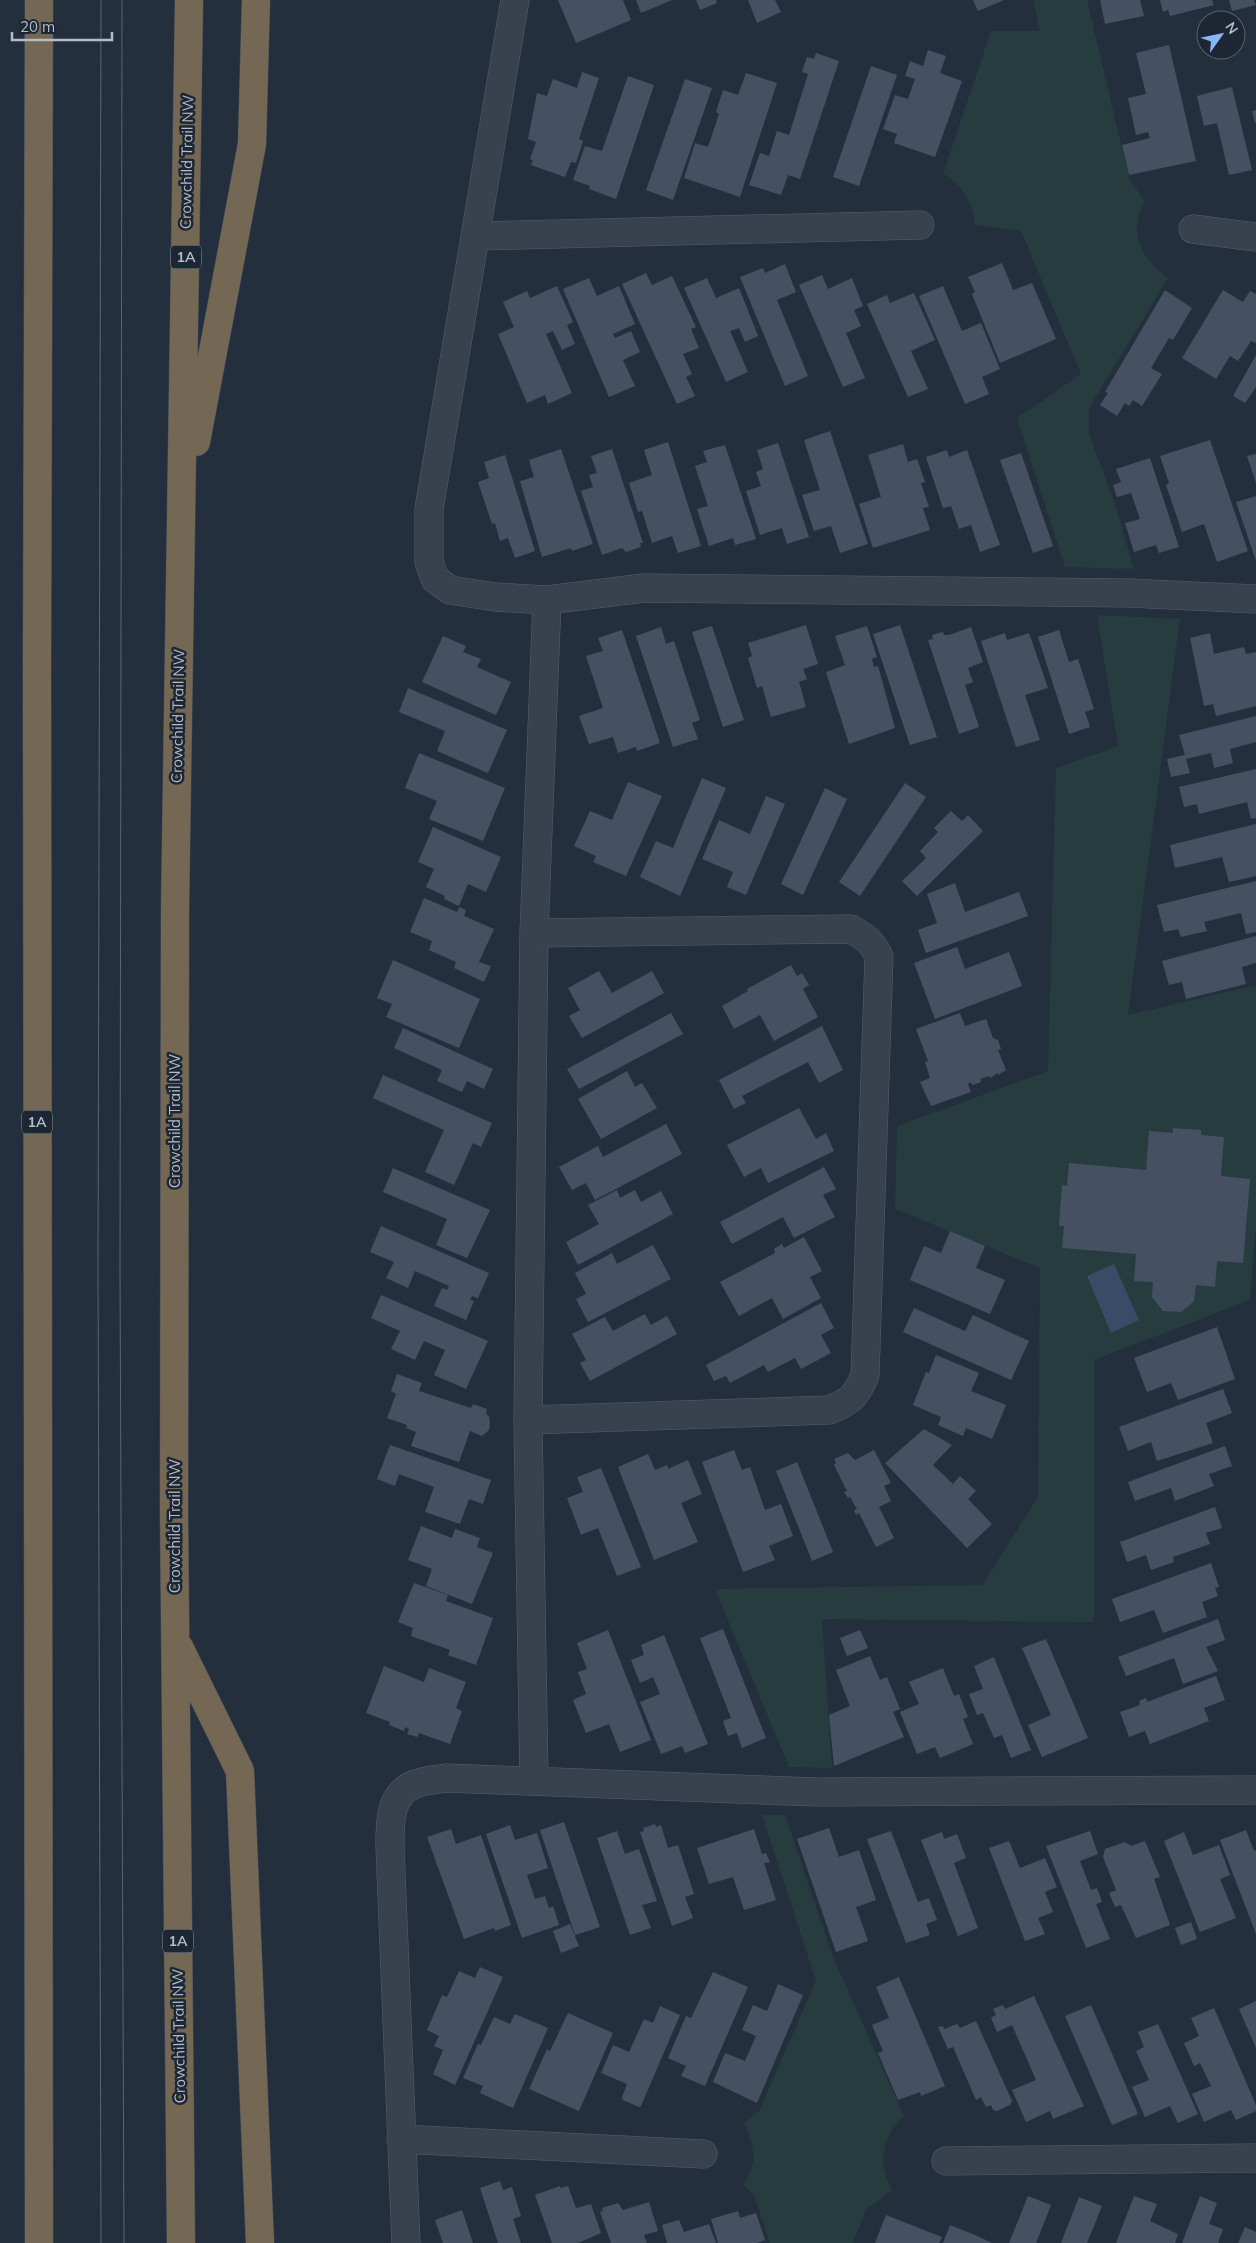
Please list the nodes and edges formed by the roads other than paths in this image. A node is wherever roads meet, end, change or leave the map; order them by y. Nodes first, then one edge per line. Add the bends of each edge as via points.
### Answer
1 (39, 0) edge
2 (189, 0) edge
3 (256, 0) edge
4 (515, 0) edge
5 (920, 225) dead end
6 (1193, 229) dead end
7 (475, 236) junction
8 (1256, 236) edge
9 (182, 515) junction
10 (1256, 599) edge
11 (547, 600) junction
12 (534, 933) junction
13 (528, 1420) junction
14 (176, 1640) junction
15 (534, 1781) junction
16 (1256, 1790) edge
17 (401, 2139) junction
18 (702, 2154) dead end
19 (1256, 2158) edge
20 (946, 2161) dead end
21 (39, 2243) edge
22 (181, 2243) edge
23 (260, 2243) edge
24 (406, 2243) edge

1 - 21 highway, 1A via 36,695
2 - 9 highway, Crowchild Trail NW / 1A
3 - 9 highway via 252,144
4 - 7 street
5 - 7 street
6 - 8 street
7 - 11 street via 429,509 429,562 435,579 450,590
9 - 14 highway, Crowchild Trail NW / 1A via 175,910
10 - 11 street via 1129,593 644,588
11 - 12 street
12 - 13 street
12 - 13 street via 851,929 874,945 879,957 865,1375 859,1391 847,1403 829,1410
13 - 15 street
14 - 22 highway, Crowchild Trail NW / 1A
14 - 23 highway via 240,1771
15 - 16 street via 817,1792
15 - 17 street via 446,1778 414,1784 396,1798 390,1820 390,1847
17 - 18 street
17 - 24 street
19 - 20 street

